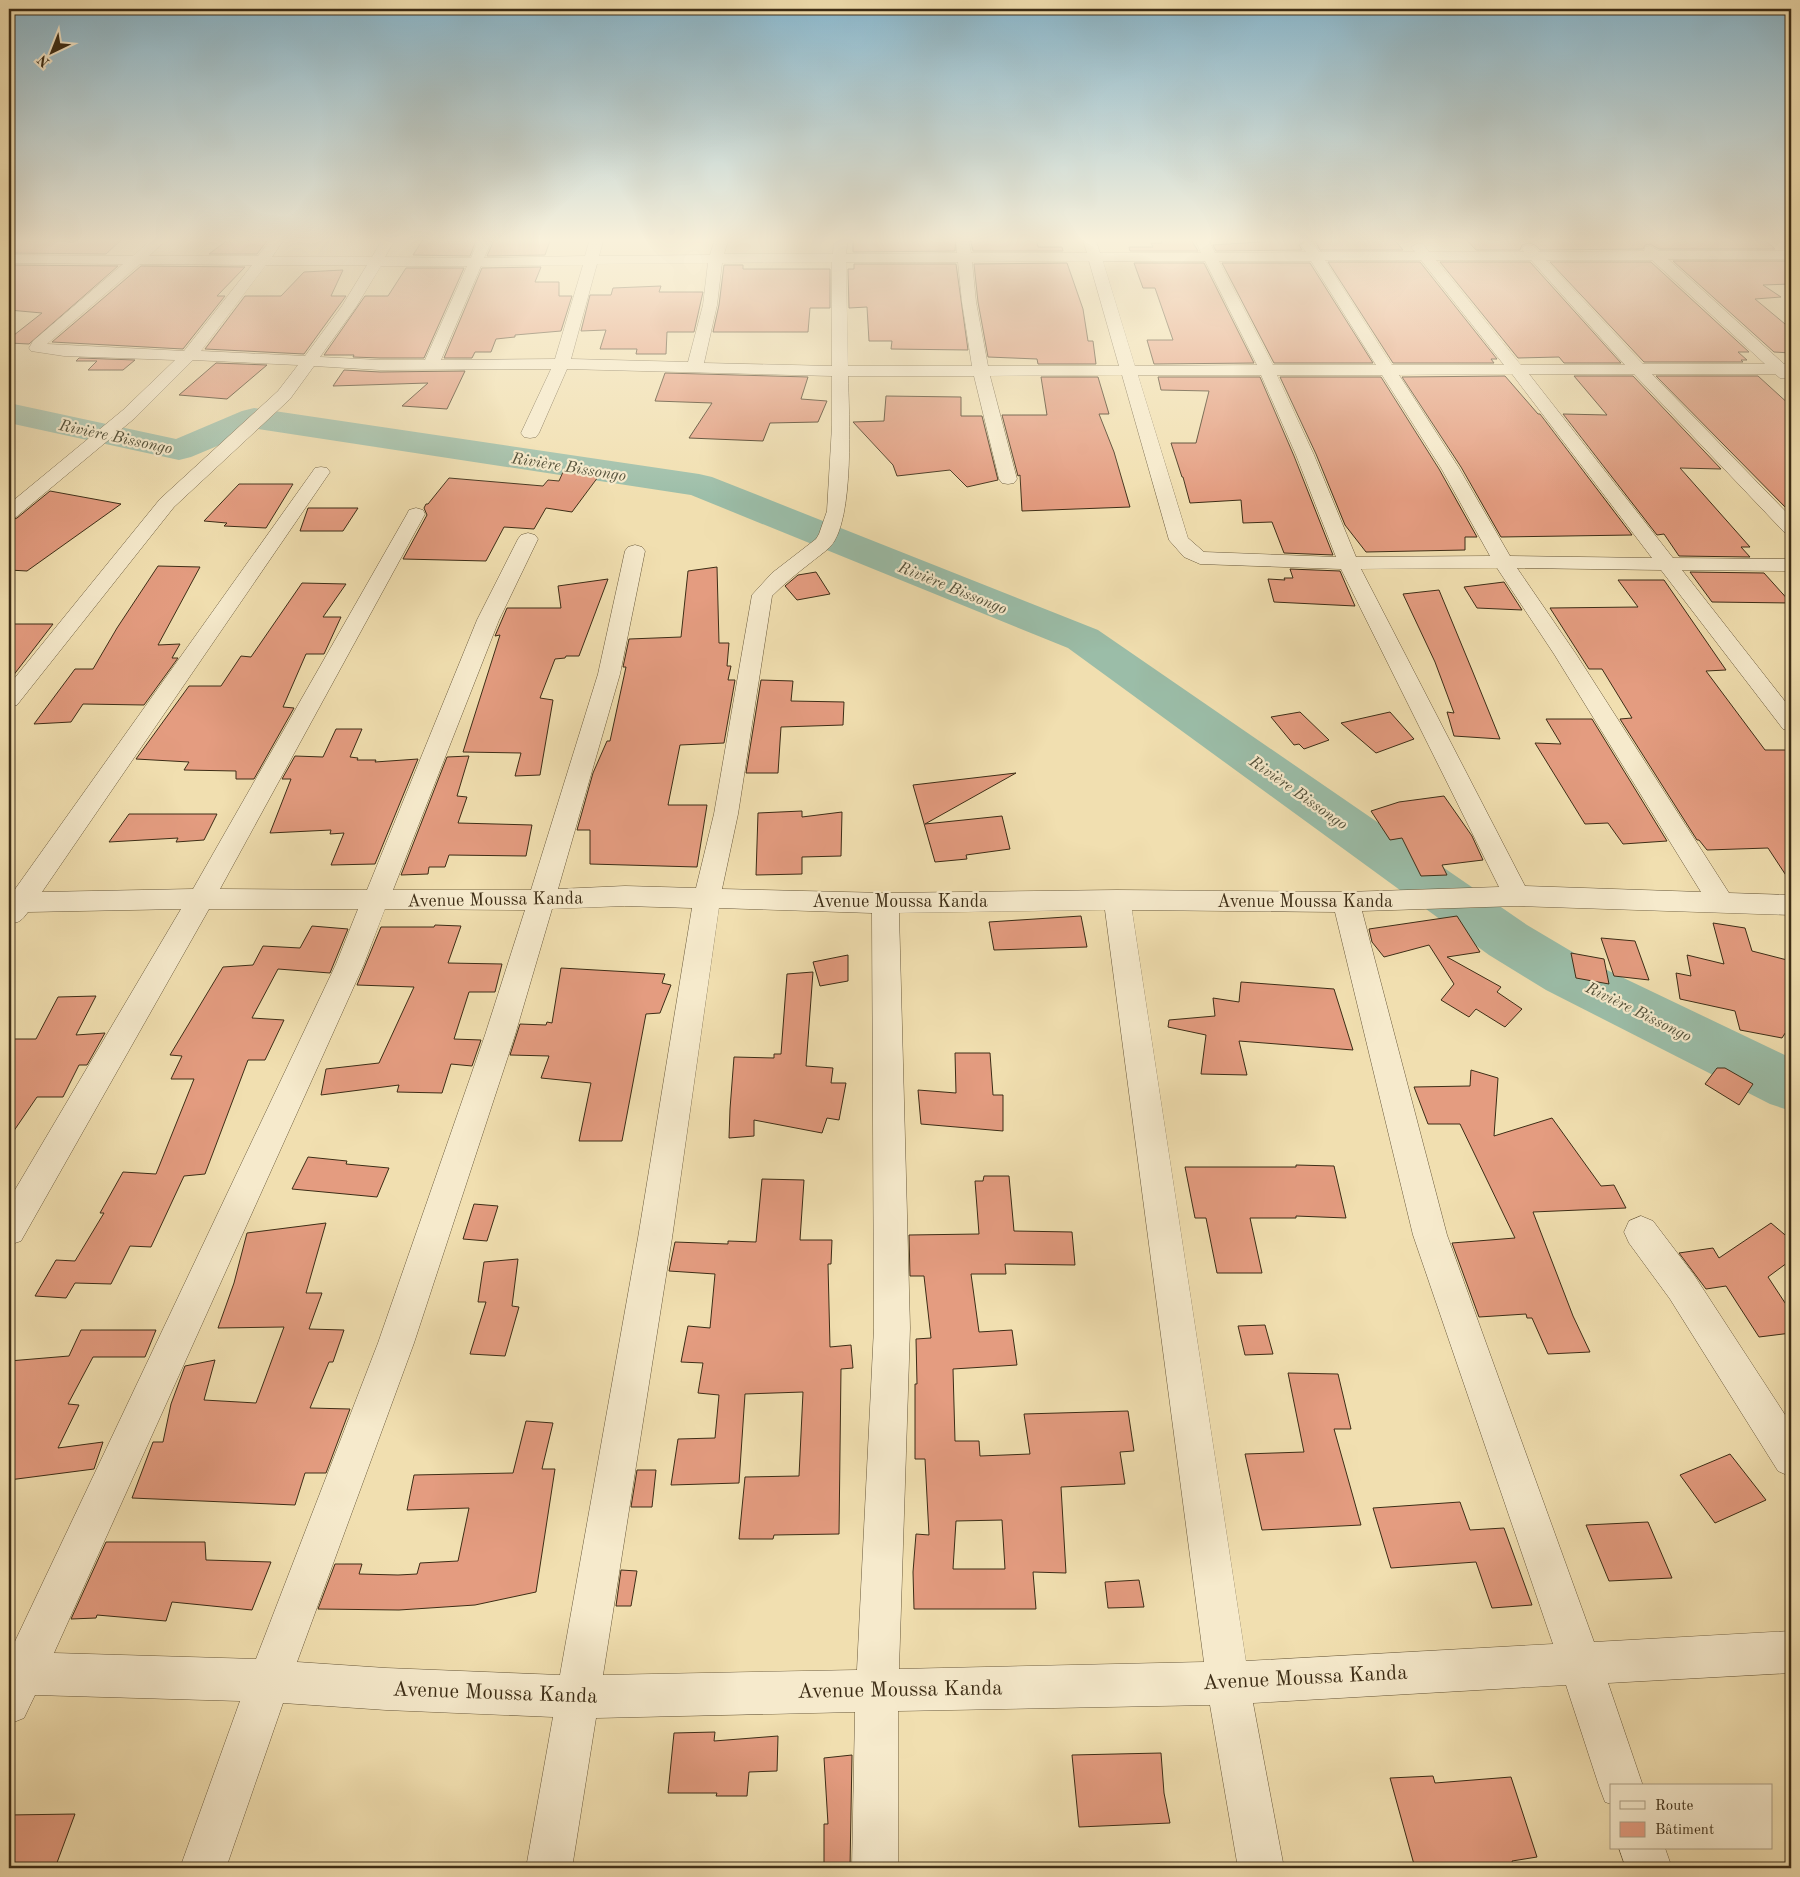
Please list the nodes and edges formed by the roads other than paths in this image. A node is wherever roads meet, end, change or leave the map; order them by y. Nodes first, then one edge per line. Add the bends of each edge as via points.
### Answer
1 (60, 326) edge
2 (212, 326) edge
3 (336, 326) edge
4 (448, 326) edge
5 (575, 326) edge
6 (705, 326) edge
7 (840, 326) edge
8 (974, 326) edge
9 (1115, 326) edge
10 (1245, 326) edge
11 (1359, 326) edge
12 (1481, 326) edge
13 (1599, 326) edge
14 (1735, 326) edge
15 (190, 354) junction
16 (311, 361) junction
17 (562, 364) junction
18 (431, 365) junction
19 (695, 366) junction
20 (1637, 368) junction
21 (1387, 369) junction
22 (1516, 369) junction
23 (1128, 370) junction
24 (1267, 370) junction
25 (841, 371) junction
26 (981, 372) junction
27 (1787, 372) edge
28 (530, 433) dead end
29 (321, 472) dead end
30 (1008, 479) dead end
31 (9, 513) edge
32 (416, 514) dead end
33 (1791, 528) edge
34 (528, 538) dead end
35 (635, 551) dead end
36 (1503, 562) junction
37 (1348, 563) junction
38 (1666, 565) junction
39 (1791, 565) edge
40 (9, 700) edge
41 (1791, 724) edge
42 (1517, 896) junction
43 (707, 898) junction
44 (201, 899) junction
45 (541, 900) junction
46 (1117, 900) junction
47 (374, 901) junction
48 (1346, 902) junction
49 (885, 903) junction
50 (1722, 904) junction
51 (1791, 906) edge
52 (13, 907) edge
53 (9, 1230) edge
54 (1641, 1232) dead end
55 (1791, 1458) edge
56 (1791, 1652) edge
57 (1580, 1662) junction
58 (269, 1681) junction
59 (1228, 1683) junction
60 (14, 1684) edge
61 (877, 1689) junction
62 (579, 1696) junction
63 (1620, 1784) edge
64 (1643, 1850) edge
65 (202, 1868) edge
66 (549, 1868) edge
67 (876, 1868) edge
68 (1261, 1868) edge
69 (1649, 1868) edge

1 - 15 street via 37,348
2 - 15 street
3 - 16 street
4 - 18 street
5 - 17 street
6 - 19 street
7 - 25 street
8 - 26 street
9 - 23 street
10 - 24 street
11 - 21 street
12 - 22 street
13 - 20 street
14 - 27 street
15 - 16 street
15 - 31 street via 129,414
16 - 18 street via 380,366
16 - 40 street via 284,395 167,503
17 - 18 street
17 - 19 street
17 - 28 street
19 - 25 street
20 - 22 street
20 - 27 street
20 - 33 street
21 - 22 street
21 - 24 street
21 - 36 street via 1450,468
22 - 38 street
23 - 24 street
23 - 26 street
23 - 37 street via 1179,540 1191,553 1210,559
24 - 37 street
25 - 26 street
25 - 43 street via 836,512 823,543 779,577 762,596 726,814
26 - 30 street
29 - 52 street
32 - 44 street
34 - 47 street via 488,620
35 - 45 street via 609,674
36 - 37 street
36 - 38 street
36 - 50 street via 1565,654
37 - 42 street
38 - 39 street
38 - 41 street
42 - 48 street, Avenue Moussa Kanda
42 - 50 street, Avenue Moussa Kanda
43 - 45 street, Avenue Moussa Kanda via 625,896
43 - 49 street, Avenue Moussa Kanda
43 - 62 street via 655,1238
44 - 47 street, Avenue Moussa Kanda
44 - 52 street, Avenue Moussa Kanda
44 - 53 street
45 - 47 street, Avenue Moussa Kanda
45 - 58 street via 500,1035 396,1343
46 - 48 street, Avenue Moussa Kanda
46 - 49 street, Avenue Moussa Kanda
46 - 59 street
47 - 60 street via 346,974
48 - 57 street via 1430,1235
49 - 61 street via 892,1328
50 - 51 street, Avenue Moussa Kanda
54 - 55 street via 1682,1287
56 - 57 street, Avenue Moussa Kanda
57 - 59 street, Avenue Moussa Kanda
57 - 63 street
58 - 60 street, Avenue Moussa Kanda
58 - 62 street, Avenue Moussa Kanda
58 - 65 street
59 - 61 street, Avenue Moussa Kanda
59 - 68 street
61 - 62 street, Avenue Moussa Kanda
61 - 67 street
62 - 66 street
64 - 69 street

